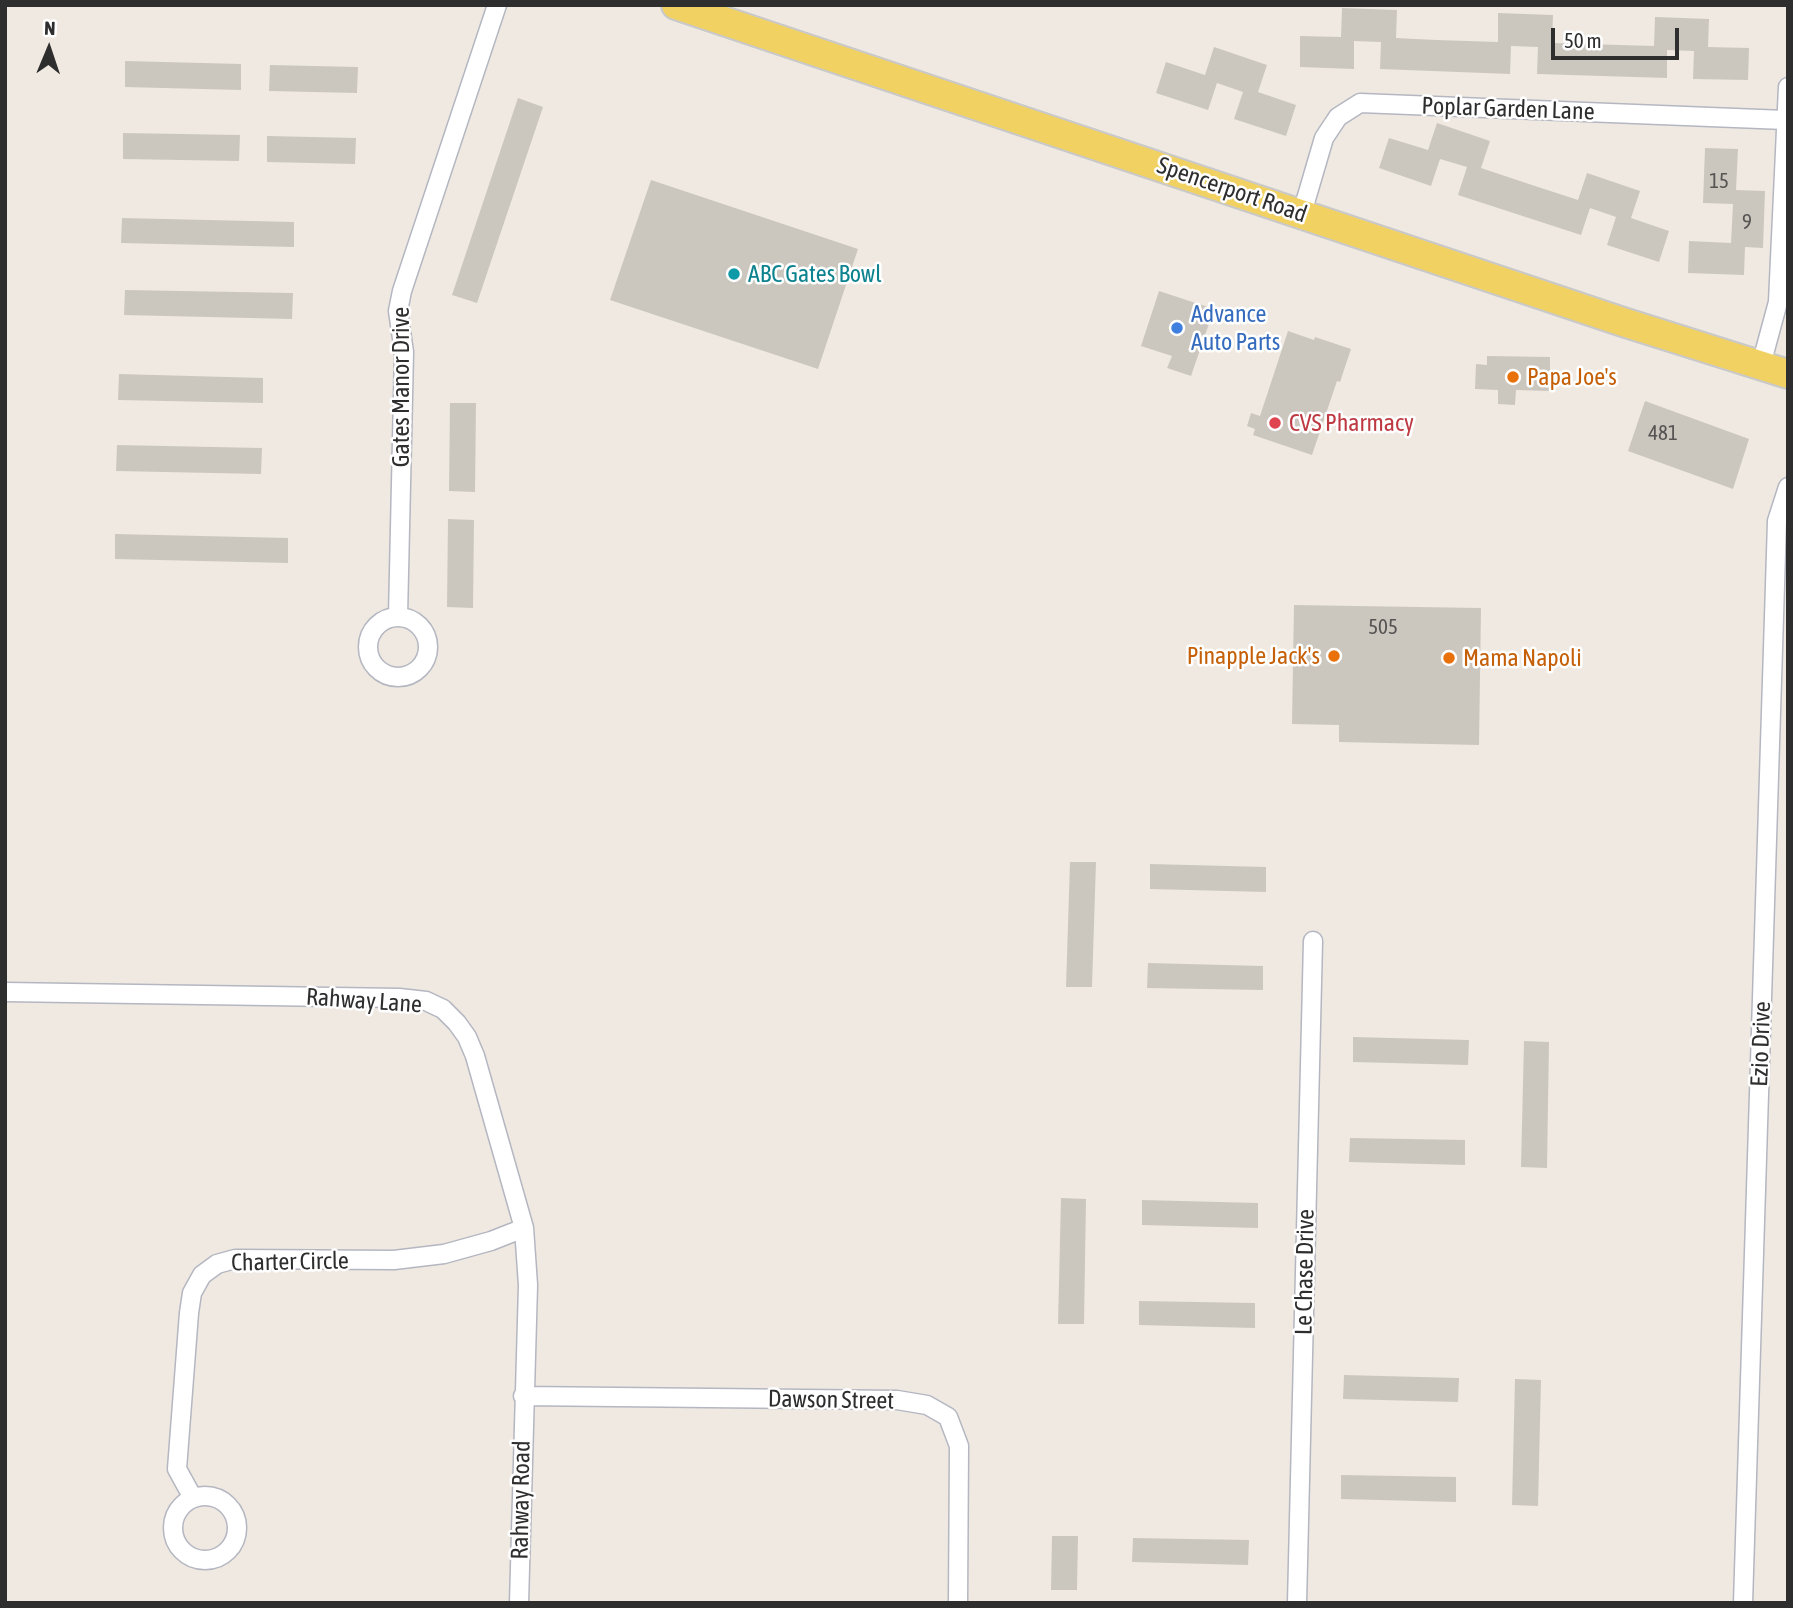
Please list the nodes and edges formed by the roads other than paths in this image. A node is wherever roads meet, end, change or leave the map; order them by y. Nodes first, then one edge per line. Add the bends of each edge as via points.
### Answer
1 (498, 5) edge
2 (676, 5) edge
3 (1788, 87) edge
4 (1785, 120) junction
5 (1301, 213) junction
6 (1761, 365) junction
7 (1788, 374) edge
8 (1788, 487) edge
9 (398, 616) dead end
10 (1313, 941) dead end
11 (5, 992) edge
12 (524, 1228) junction
13 (523, 1396) junction
14 (192, 1498) dead end
15 (519, 1603) edge
16 (958, 1603) edge
17 (1297, 1603) edge
18 (1743, 1603) edge

1 - 9 street, Gates Manor Drive via 398,311 404,352
2 - 5 main road, Spencerport Road
3 - 4 street
4 - 5 street, Poplar Garden Lane via 1360,103 1338,117 1324,138
4 - 6 street via 1778,302
5 - 6 main road, Spencerport Road
6 - 7 main road, Spencerport Road
8 - 18 street, Ezio Drive via 1777,521
10 - 17 street, Le Chase Drive
11 - 12 street, Rahway Lane via 426,1001 443,1009 467,1037
12 - 13 street, Rahway Lane via 528,1285
12 - 14 street, Charter Circle via 444,1254 394,1260 235,1259 216,1264 202,1275 192,1293 189,1313 177,1469
13 - 15 street, Rahway Road
13 - 16 street, Dawson Street via 897,1400 927,1405 948,1417 959,1446

